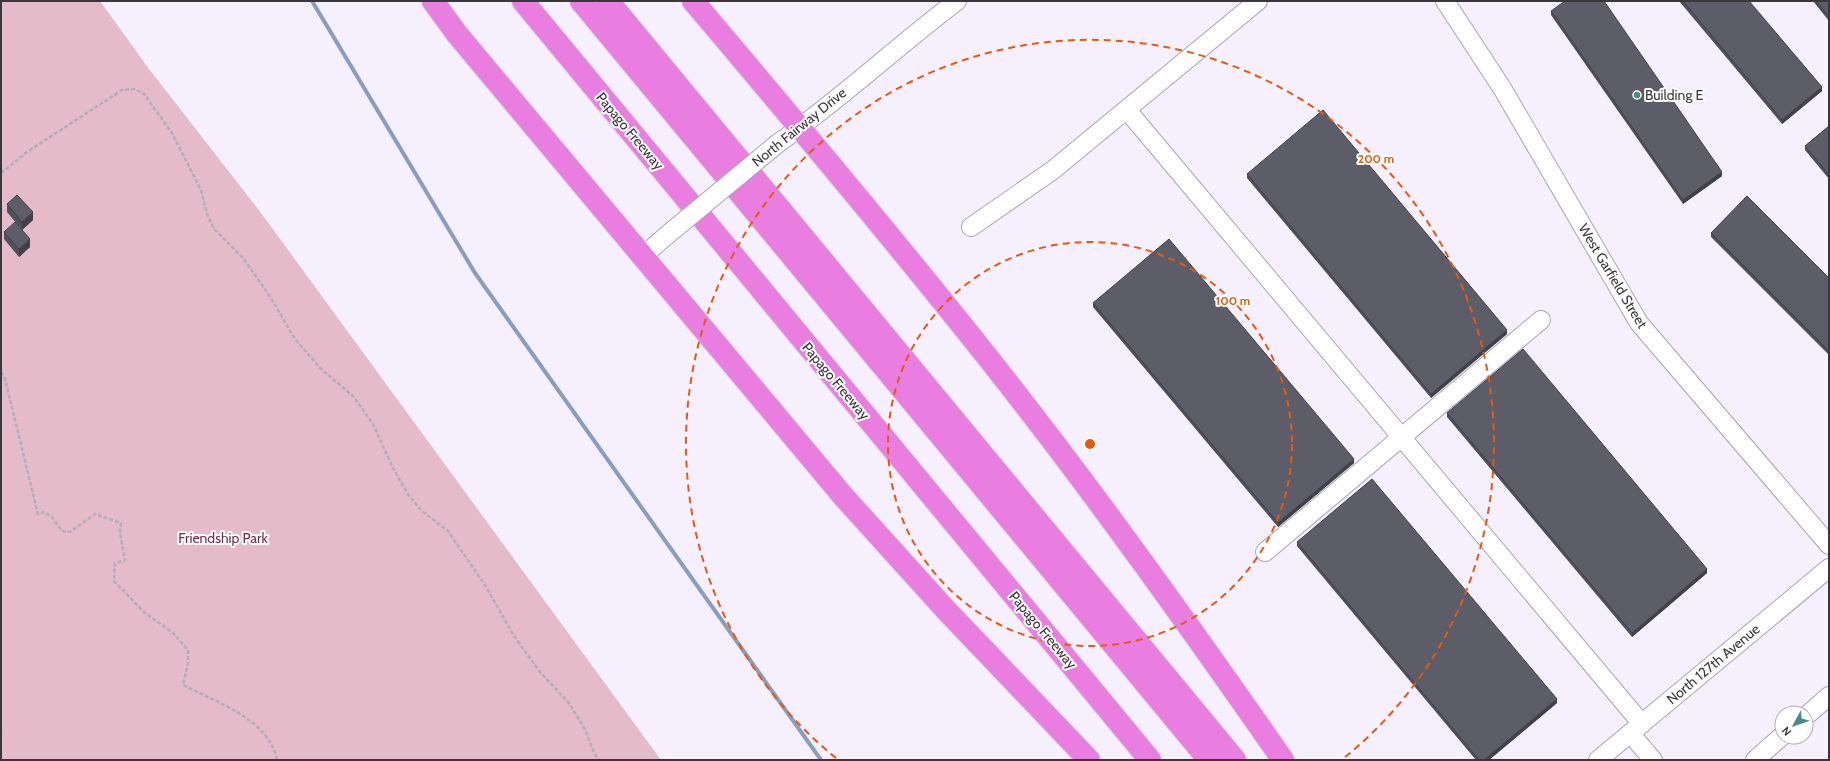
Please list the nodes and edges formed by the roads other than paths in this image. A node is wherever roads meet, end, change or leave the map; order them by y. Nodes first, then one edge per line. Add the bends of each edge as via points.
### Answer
1 (433, 1) edge
2 (523, 1) edge
3 (581, 1) edge
4 (608, 1) edge
5 (693, 1) edge
6 (957, 1) edge
7 (1258, 1) edge
8 (1445, 1) edge
9 (1128, 110) junction
10 (800, 127) junction
11 (971, 228) dead end
12 (643, 256) junction
13 (1541, 320) dead end
14 (1402, 438) junction
15 (1829, 545) edge
16 (1265, 552) dead end
17 (1829, 568) edge
18 (1829, 696) edge
19 (1814, 709) edge
20 (1636, 728) junction
21 (1774, 743) edge
22 (1089, 760) edge
23 (1150, 760) edge
24 (1209, 760) edge
25 (1235, 760) edge
26 (1283, 760) edge
27 (1598, 760) edge
28 (1653, 760) edge
29 (1755, 760) edge

1 - 12 highway via 462,40
2 - 23 highway, Papago Freeway
3 - 24 highway
4 - 25 highway
5 - 10 highway
6 - 10 street, North Fairway Drive
7 - 9 street
8 - 15 street, West Garfield Street via 1502,88 1639,323
9 - 11 street via 1053,170
9 - 14 street
10 - 12 street, North Fairway Drive, bridge
10 - 26 highway via 989,359 1075,471 1169,597
12 - 22 highway via 843,496 946,610
13 - 14 street
14 - 16 street
14 - 20 street
17 - 20 street, North 127th Avenue
18 - 19 street
20 - 27 street, North 127th Avenue
20 - 28 street
21 - 29 street

